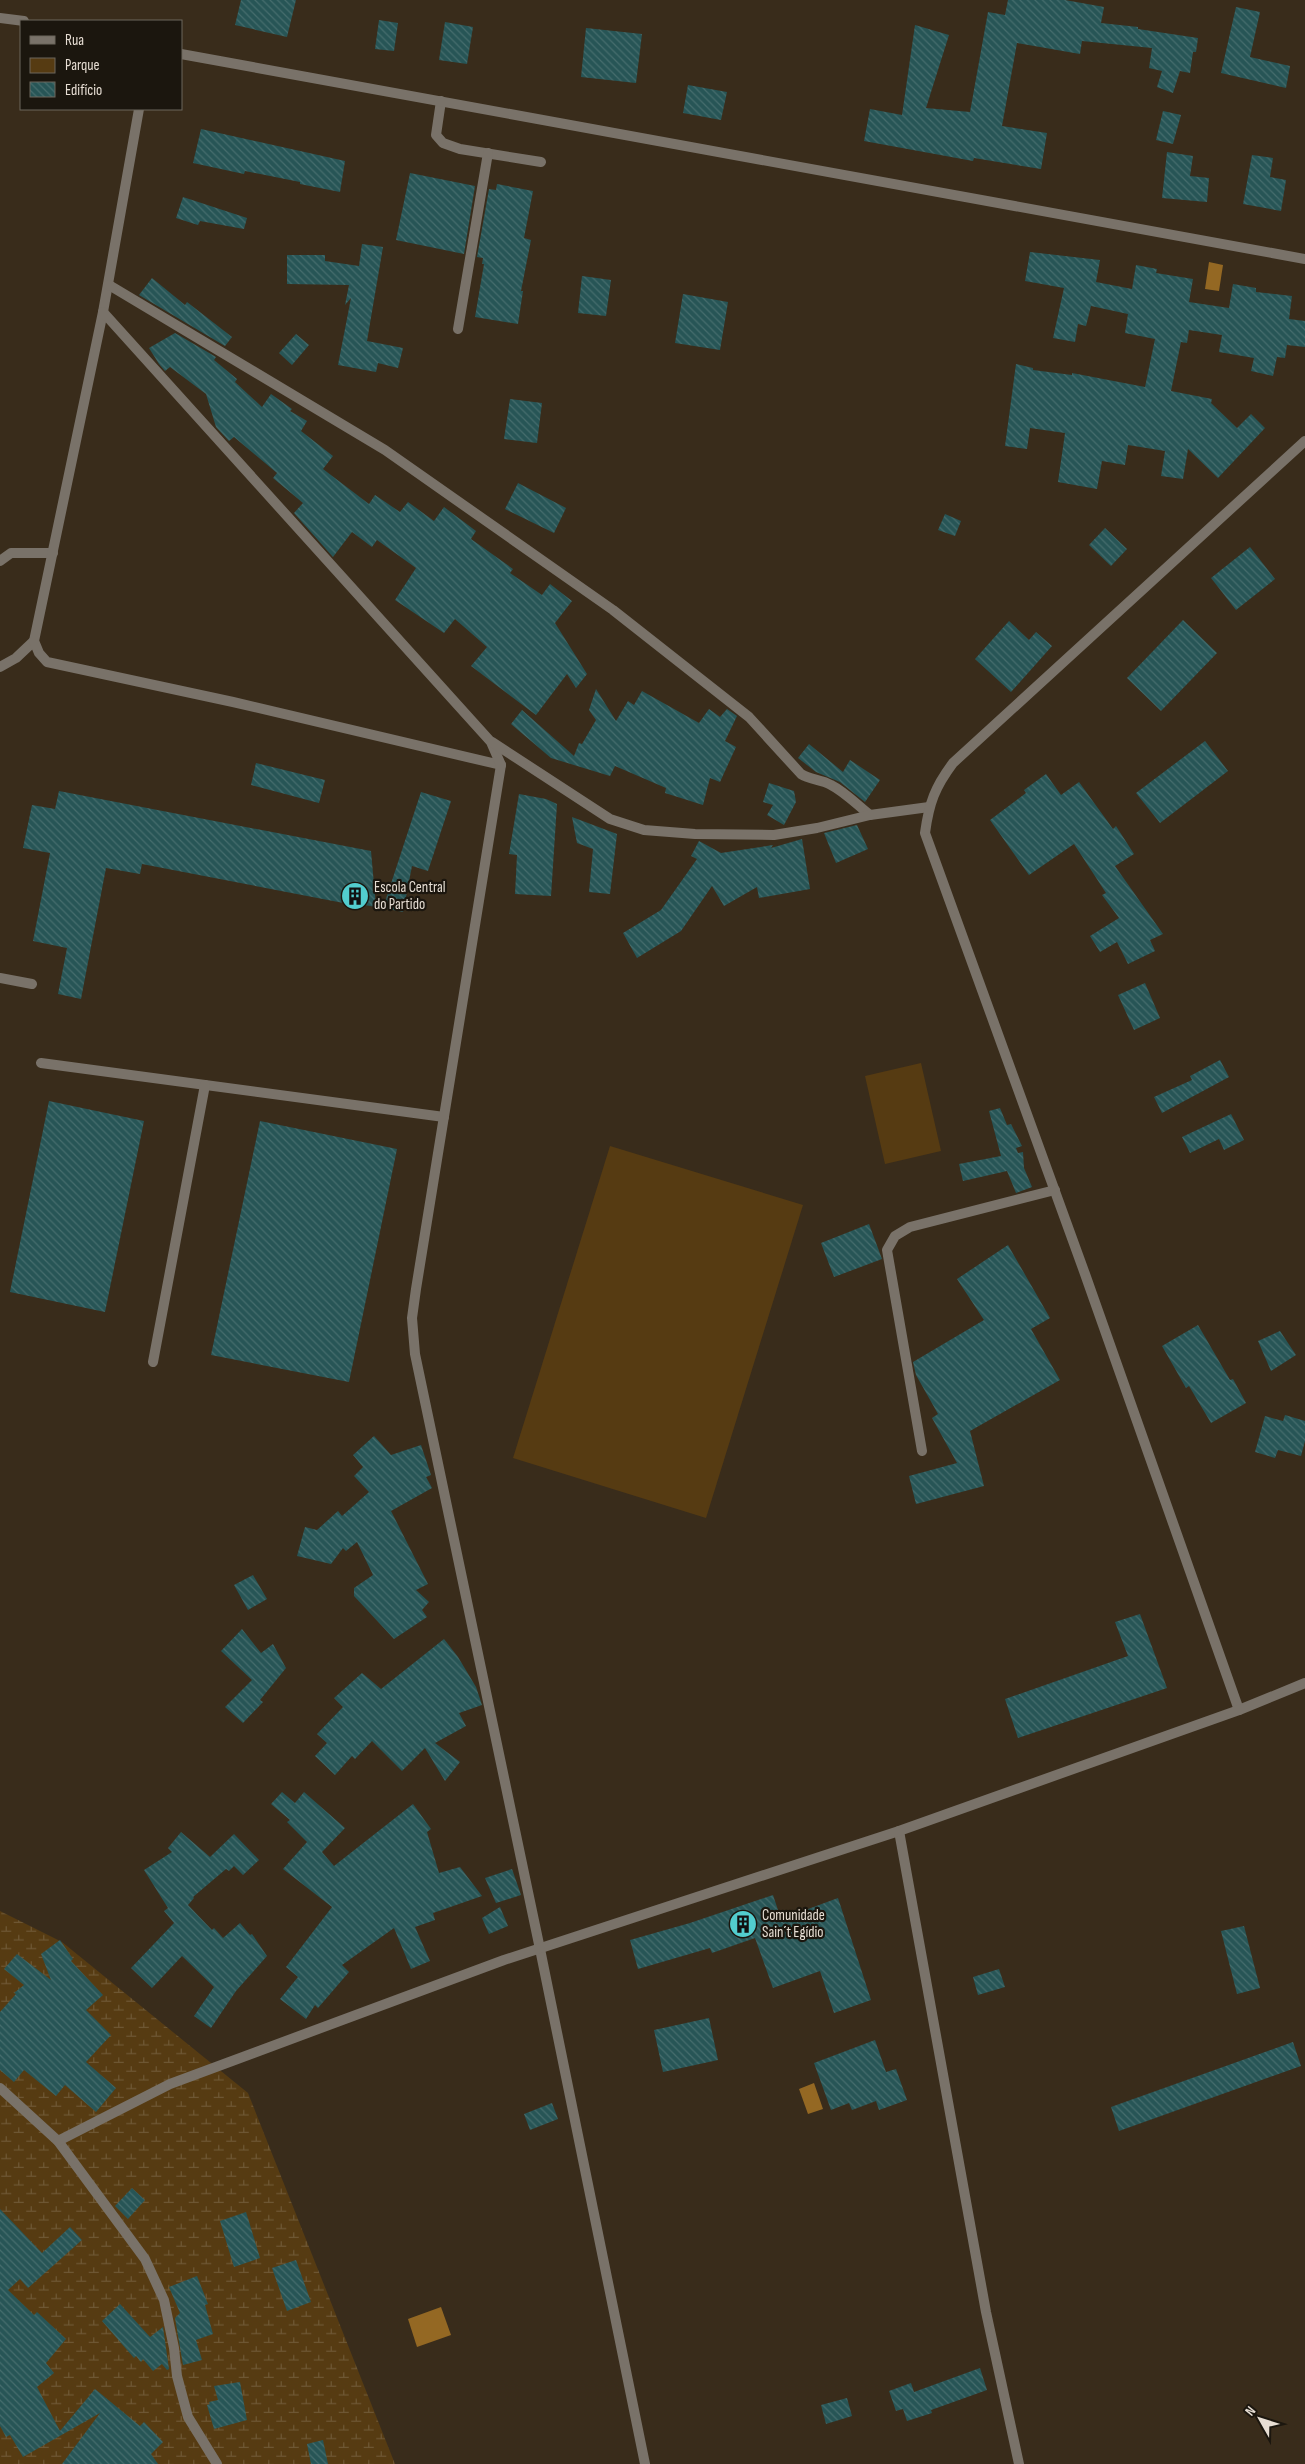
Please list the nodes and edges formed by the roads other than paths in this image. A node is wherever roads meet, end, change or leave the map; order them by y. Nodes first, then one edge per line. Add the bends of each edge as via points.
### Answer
1 (0, 18) edge
2 (20, 20) edge
3 (182, 54) edge
4 (441, 101) junction
5 (139, 110) edge
6 (488, 153) junction
7 (541, 162) dead end
8 (1305, 258) edge
9 (108, 286) junction
10 (104, 312) junction
11 (458, 329) dead end
12 (1305, 441) edge
13 (53, 553) junction
14 (0, 561) edge
15 (34, 641) junction
16 (0, 667) edge
17 (491, 742) junction
18 (502, 765) junction
19 (929, 807) junction
20 (870, 815) junction
21 (0, 978) edge
22 (32, 984) dead end
23 (41, 1063) dead end
24 (205, 1085) junction
25 (444, 1117) junction
26 (1055, 1190) junction
27 (153, 1362) dead end
28 (922, 1451) dead end
29 (1305, 1683) edge
30 (1239, 1710) junction
31 (899, 1831) junction
32 (540, 1949) junction
33 (0, 2088) edge
34 (58, 2141) junction
35 (217, 2464) edge
36 (645, 2464) edge
37 (1019, 2464) edge

1 - 2 street
3 - 4 street
4 - 6 street via 436,135 443,143
4 - 8 street
5 - 9 street
6 - 7 street
6 - 11 street
9 - 10 street
9 - 20 street via 385,450 612,610 749,717 800,774 833,786
10 - 13 street
10 - 17 street
12 - 19 street via 953,763 937,785
13 - 14 street via 11,553
13 - 15 street
15 - 16 street via 16,658
15 - 18 street via 47,662
17 - 18 street
17 - 20 street via 610,819 644,830 774,835
18 - 25 street
19 - 20 street
19 - 26 street via 925,832
21 - 22 street
23 - 24 street
24 - 25 street
24 - 27 street
25 - 32 street via 412,1318 415,1354
26 - 28 street via 910,1227 896,1236 887,1250
26 - 30 street
29 - 30 street
30 - 31 street
31 - 32 street
31 - 37 street via 986,2312
32 - 34 street via 170,2084
32 - 36 street
33 - 34 street
34 - 35 street via 145,2259 164,2300 177,2376 188,2417

